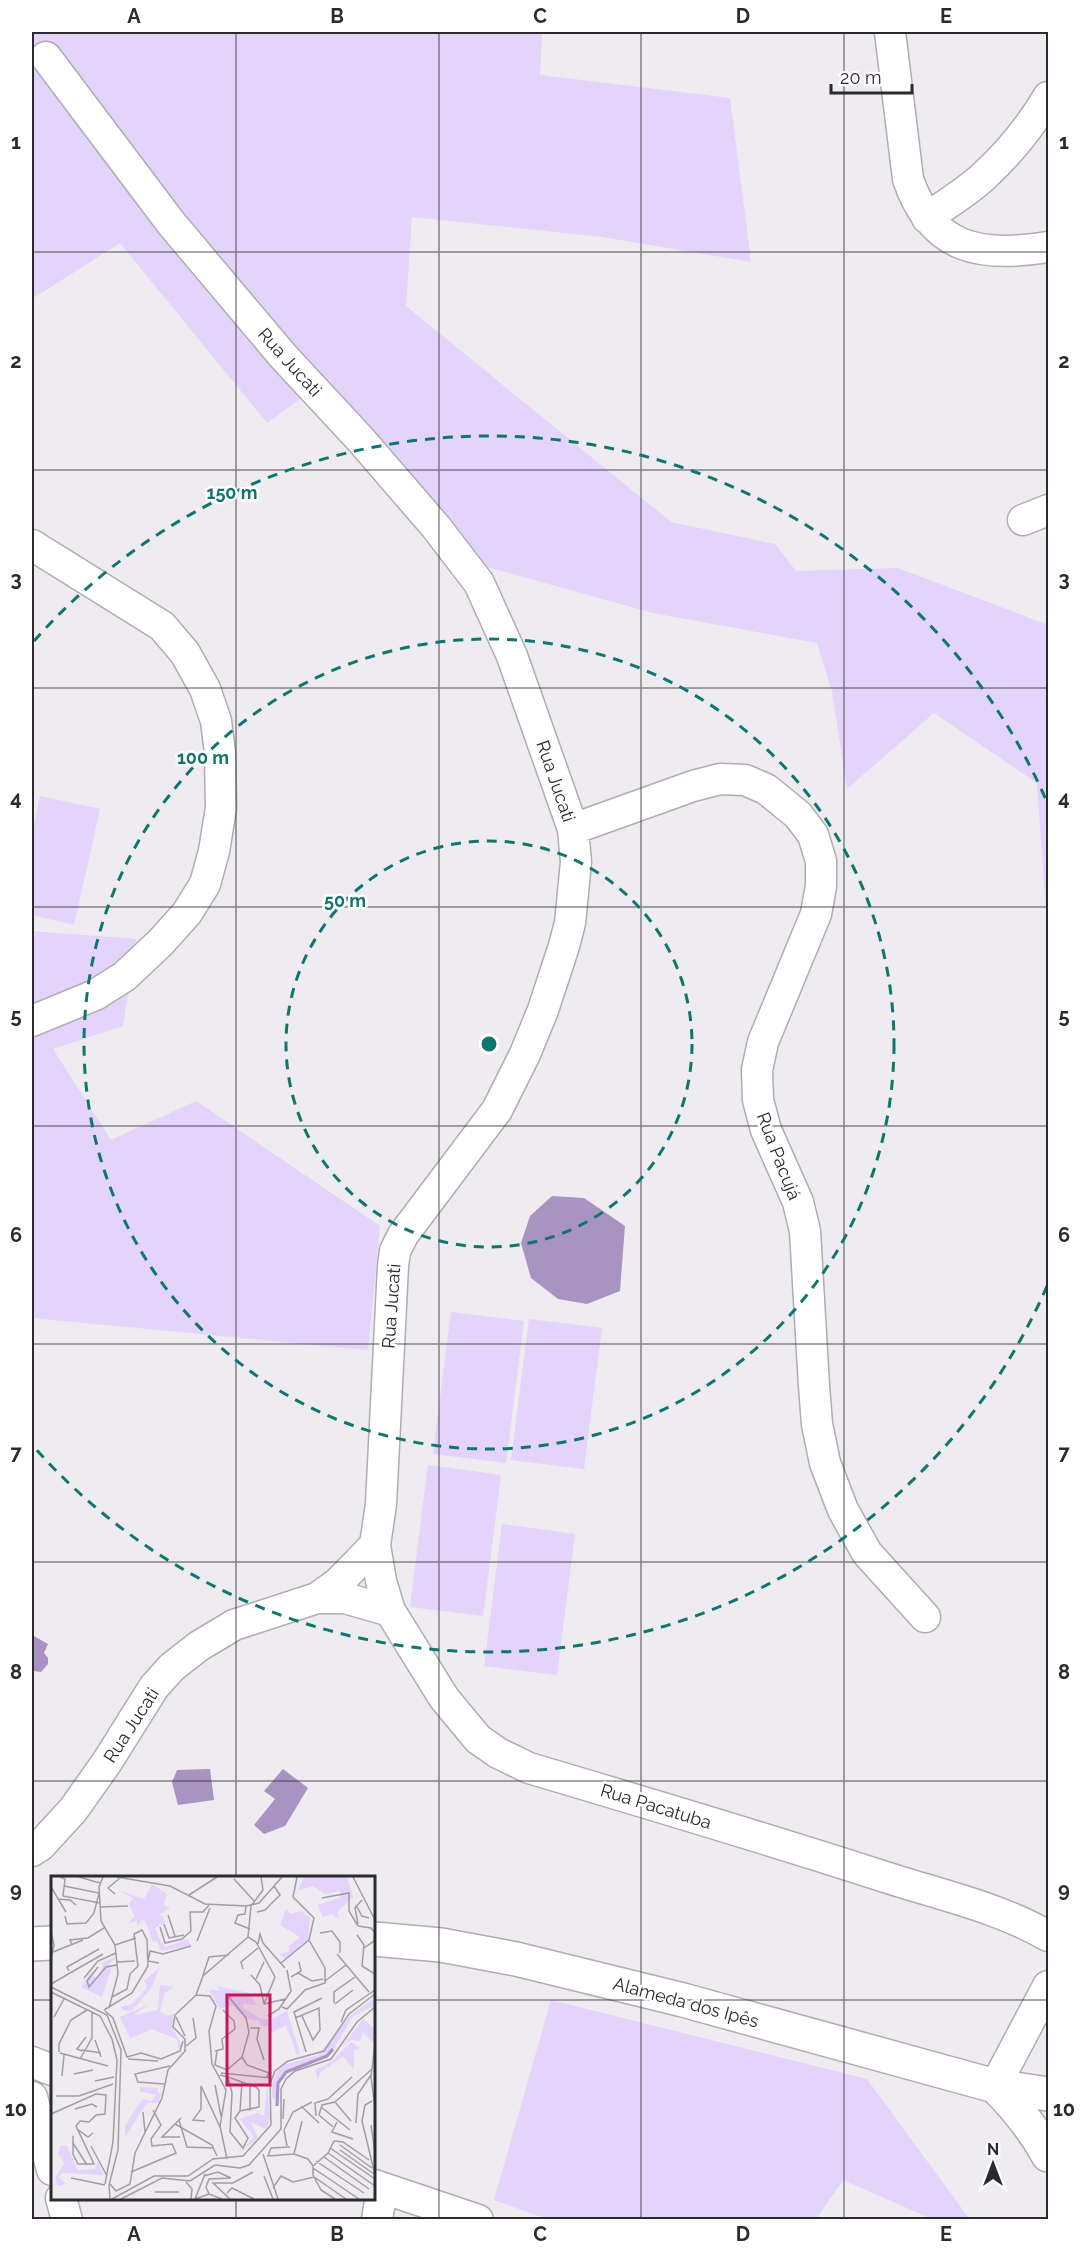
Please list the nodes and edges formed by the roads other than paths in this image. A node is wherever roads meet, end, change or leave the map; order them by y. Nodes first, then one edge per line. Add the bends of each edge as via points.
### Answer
1 (890, 32) edge
2 (46, 57) dead end
3 (1048, 97) edge
4 (927, 218) junction
5 (1048, 247) edge
6 (32, 545) edge
7 (573, 829) junction
8 (32, 1021) edge
9 (375, 1545) junction
10 (316, 1598) junction
11 (390, 1611) junction
12 (925, 1617) dead end
13 (32, 1851) edge
14 (1048, 1936) edge
15 (375, 1939) edge
16 (51, 1943) edge
17 (32, 1944) edge
18 (1048, 1986) edge
19 (32, 2062) edge
20 (51, 2070) edge
21 (995, 2085) junction
22 (1048, 2094) edge
23 (32, 2097) edge
24 (1048, 2155) edge
25 (51, 2166) edge
26 (378, 2186) edge
27 (61, 2200) edge
28 (67, 2220) edge
29 (377, 2220) edge
30 (478, 2220) edge

1 - 4 street via 908,179
2 - 7 street, Rua Jucati via 171,223 283,356 369,448 479,583 513,657
3 - 4 street via 1010,150 983,177
4 - 5 street via 941,234 962,246 990,250
6 - 8 street via 162,626 185,653 205,689 216,722 221,807 205,884 187,913 125,976 96,995
7 - 9 street, Rua Jucati via 576,862 570,923 525,1054 497,1110 395,1251 381,1504
7 - 12 street, Rua Pacujá via 720,779 744,780 766,789 798,815 813,835 821,861 816,914 763,1042 757,1070 758,1100 805,1230 813,1386 825,1463 843,1510 867,1553
9 - 10 street, Rua Jucati via 338,1583
9 - 11 street, Rua Pacatuba
10 - 11 street, Rua Jucati via 345,1598
10 - 13 street, Rua Jucati via 234,1625 171,1667 73,1810
11 - 14 street, Rua Pacatuba via 444,1698 478,1739 498,1753 529,1768 992,1911 1024,1922
15 - 21 street, Alameda dos Ipês via 441,1945 516,1959
16 - 17 street
18 - 21 street
19 - 20 street
21 - 22 street, Alameda dos Ipês
21 - 24 street via 1015,2106
23 - 25 street
26 - 29 street
26 - 30 street
27 - 28 street

